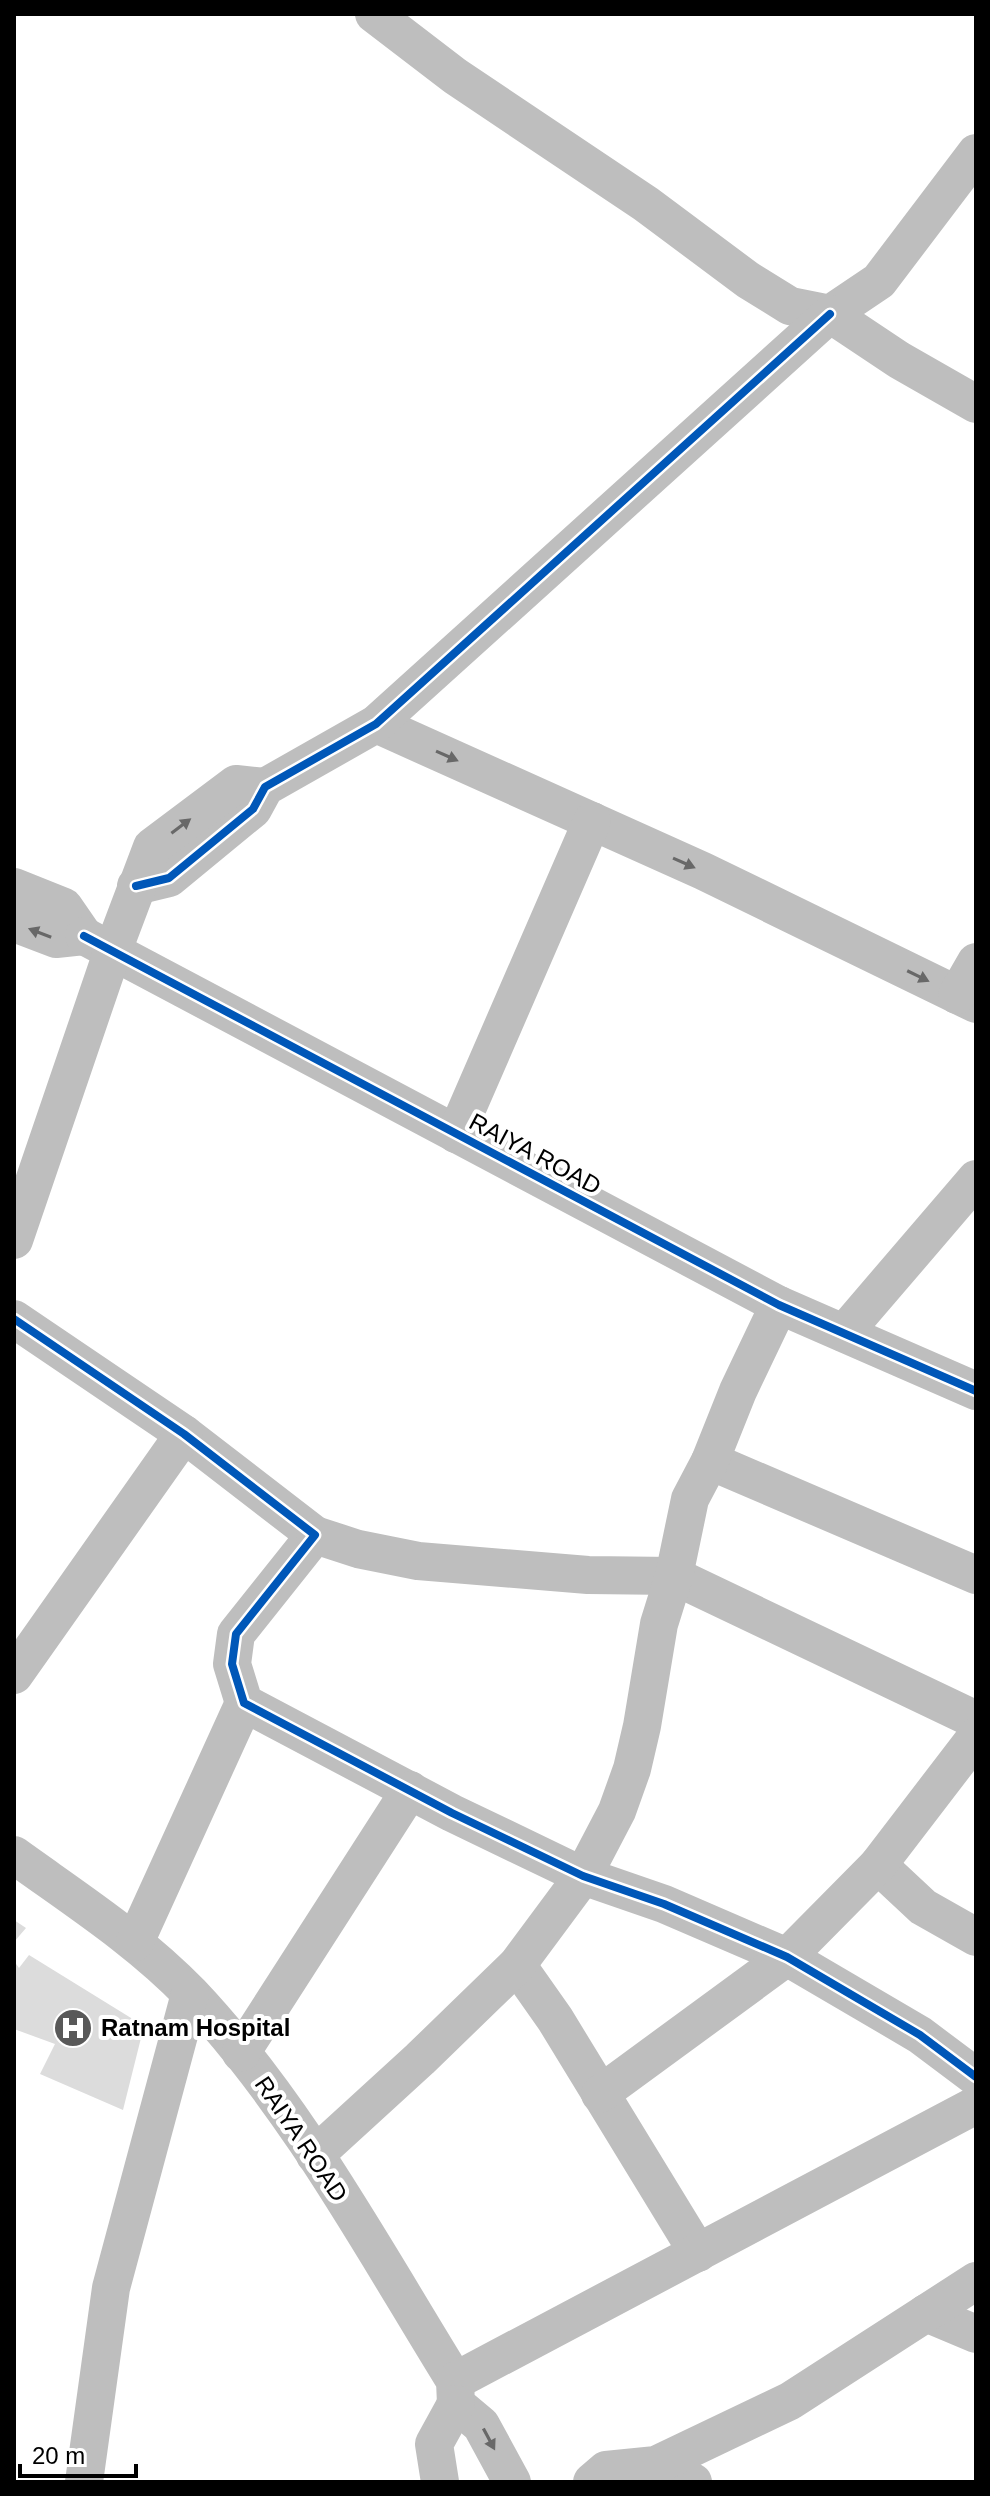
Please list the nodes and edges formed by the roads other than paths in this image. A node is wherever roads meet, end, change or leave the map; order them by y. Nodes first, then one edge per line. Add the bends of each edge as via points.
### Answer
1 (374, 14) edge
2 (976, 153) edge
3 (830, 314) junction
4 (976, 404) edge
5 (376, 724) junction
6 (592, 821) junction
7 (14, 887) edge
8 (14, 923) edge
9 (98, 944) junction
10 (976, 962) edge
11 (967, 1000) edge
12 (456, 1134) junction
13 (976, 1179) edge
14 (14, 1240) edge
15 (779, 1305) junction
16 (14, 1319) edge
17 (844, 1333) junction
18 (976, 1391) edge
19 (184, 1434) junction
20 (710, 1461) junction
21 (315, 1535) junction
22 (976, 1575) edge
23 (674, 1576) junction
24 (14, 1675) edge
25 (244, 1703) junction
26 (976, 1720) edge
27 (976, 1737) edge
28 (410, 1790) junction
29 (14, 1855) edge
30 (878, 1865) junction
31 (583, 1876) junction
32 (976, 1937) edge
33 (135, 1942) junction
34 (787, 1957) junction
35 (517, 1965) junction
36 (190, 1994) junction
37 (241, 2053) junction
38 (976, 2077) edge
39 (600, 2094) junction
40 (976, 2105) edge
41 (315, 2155) junction
42 (698, 2253) junction
43 (976, 2281) edge
44 (926, 2313) junction
45 (976, 2334) edge
46 (455, 2392) junction
47 (654, 2474) edge
48 (84, 2482) edge
49 (440, 2482) edge
50 (512, 2482) edge
51 (592, 2482) edge
52 (693, 2482) edge

1 - 3 street via 748,280 790,306
2 - 3 street via 879,281
3 - 4 street
3 - 5 street
5 -> 6 street
5 - 9 street via 265,787 253,809 169,878 136,886
6 -> 11 street
6 - 12 street
7 - 9 street, RAIYA ROAD via 64,907
9 -> 8 street, RAIYA ROAD via 56,939
9 - 12 street, RAIYA ROAD
9 - 14 street
10 - 11 street
12 - 15 street, RAIYA ROAD
13 - 17 street
15 - 17 street, RAIYA ROAD
15 - 20 street
16 - 19 street
17 - 18 street, RAIYA ROAD
19 - 21 street
19 - 24 street
20 - 22 street
20 - 23 street via 690,1499
21 - 23 street via 418,1561 588,1575
21 - 25 street via 236,1634 232,1664
23 - 26 street
23 - 31 street via 659,1624 632,1769
25 - 28 street
25 - 33 street
27 - 30 street
28 - 31 street
28 - 37 street
29 - 33 street, RAIYA ROAD
30 - 32 street via 923,1907
30 - 34 street
31 - 34 street
31 - 35 street
33 - 36 street, RAIYA ROAD
34 - 38 street via 920,2035
34 - 39 street
35 - 39 street
35 - 41 street
36 - 37 street, RAIYA ROAD
36 - 48 street via 111,2288
37 - 41 street, RAIYA ROAD
39 - 42 street
40 - 42 street
41 - 46 street, RAIYA ROAD
42 - 46 street
43 - 44 street
44 - 45 street
44 - 47 street via 790,2401
46 - 49 street via 434,2444
46 -> 50 street, RAIYA ROAD via 481,2425
47 - 51 street via 606,2470
47 - 52 street

